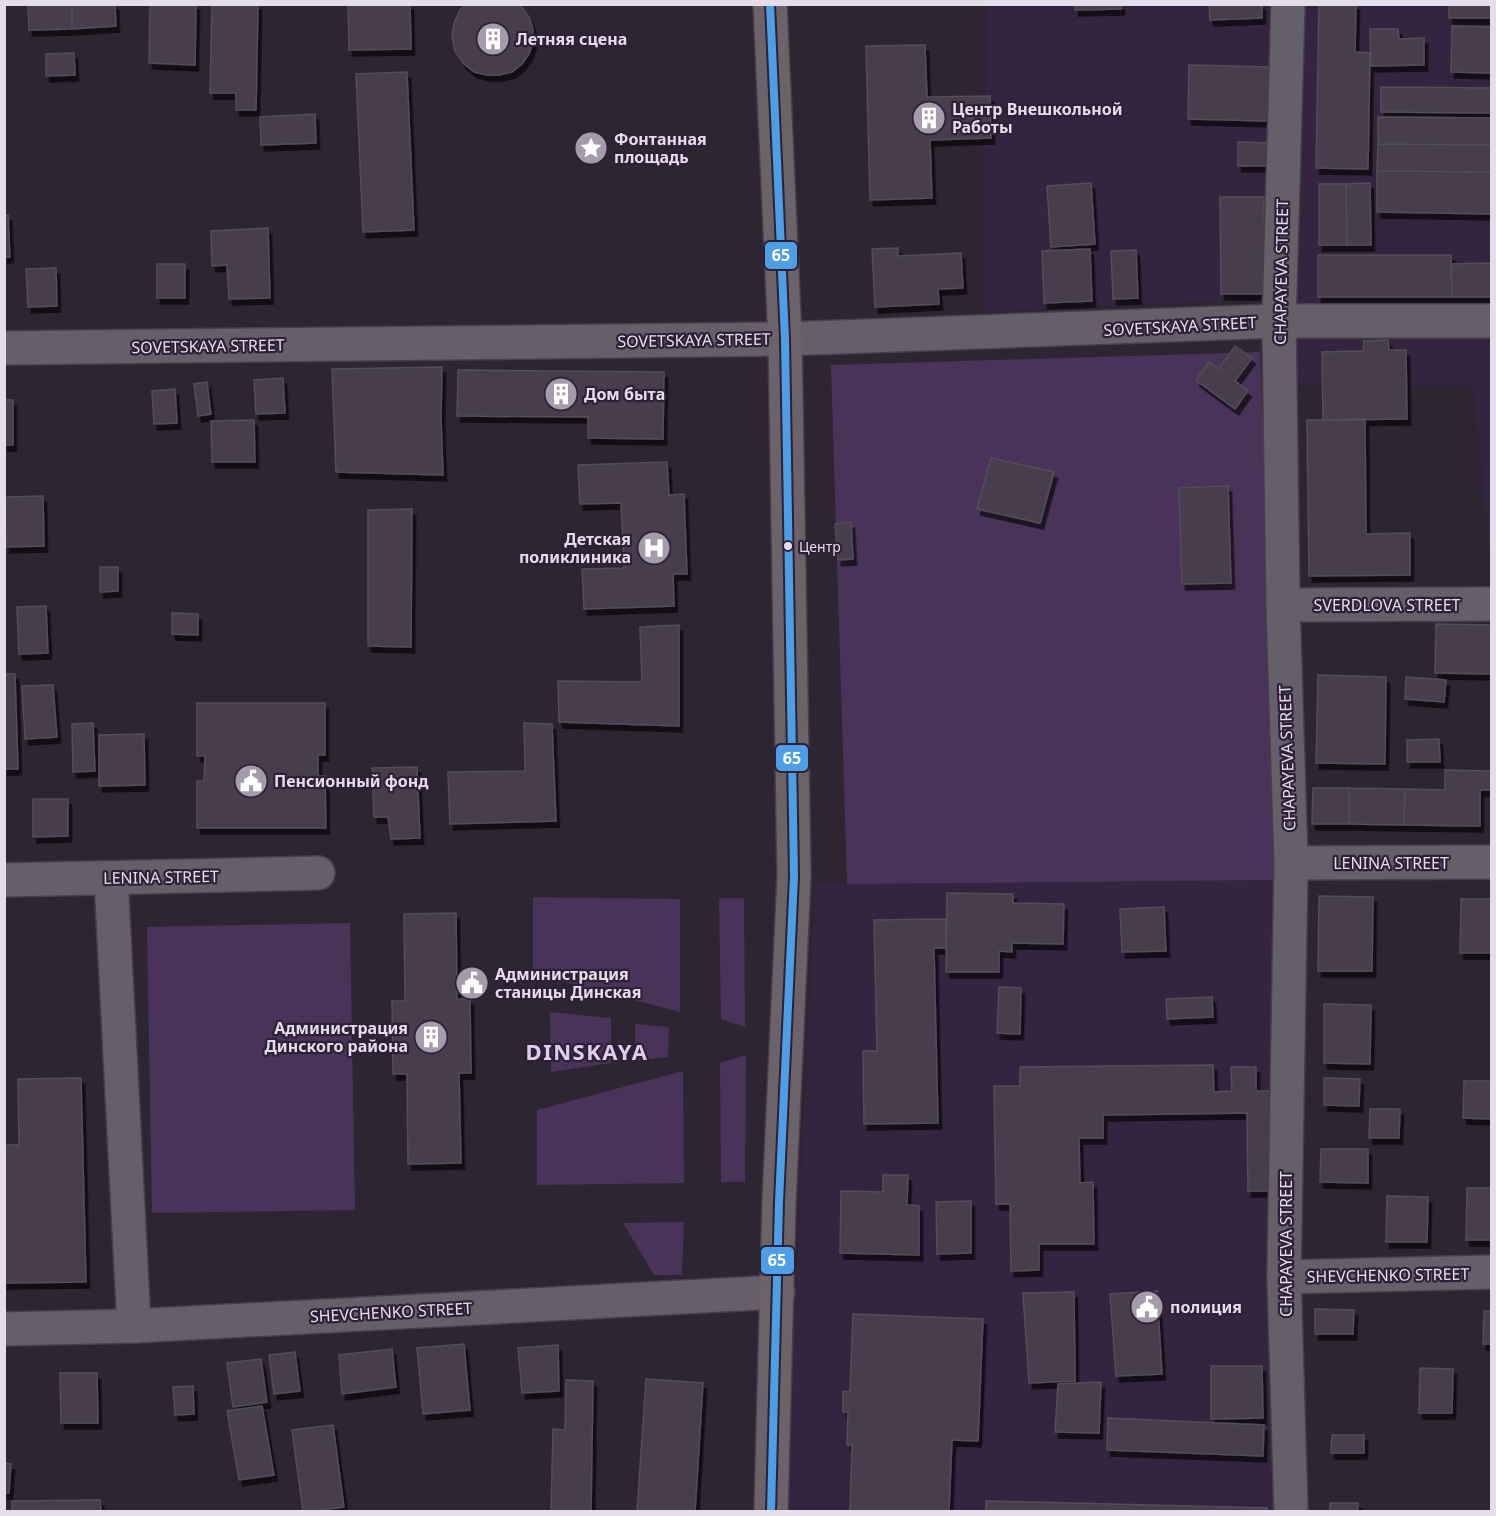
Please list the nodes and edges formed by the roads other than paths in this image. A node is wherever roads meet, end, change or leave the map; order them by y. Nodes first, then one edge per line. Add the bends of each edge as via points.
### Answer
1 (770, 4) edge
2 (1288, 4) edge
3 (1279, 321) junction
4 (1491, 321) edge
5 (785, 339) junction
6 (4, 348) edge
7 (1491, 604) edge
8 (1283, 606) junction
9 (1491, 862) edge
10 (1291, 863) junction
11 (318, 873) dead end
12 (111, 878) junction
13 (4, 880) edge
14 (1491, 1272) edge
15 (1284, 1277) junction
16 (778, 1292) junction
17 (134, 1326) junction
18 (4, 1329) edge
19 (771, 1512) edge
20 (1291, 1512) edge

1 - 5 main road
2 - 3 street, CHAPAYEVA STREET
3 - 4 street, SOVETSKAYA STREET
3 - 5 street, SOVETSKAYA STREET
3 - 8 street, CHAPAYEVA STREET
5 - 6 street, SOVETSKAYA STREET
5 - 16 main road via 794,876
7 - 8 street, SVERDLOVA STREET
8 - 10 street, CHAPAYEVA STREET
9 - 10 street, LENINA STREET
10 - 15 street, CHAPAYEVA STREET
11 - 12 street, LENINA STREET
12 - 13 street, LENINA STREET
12 - 17 street
14 - 15 street, SHEVCHENKO STREET
15 - 20 street, CHAPAYEVA STREET
16 - 17 street, SHEVCHENKO STREET
16 - 19 main road
17 - 18 street, SHEVCHENKO STREET

